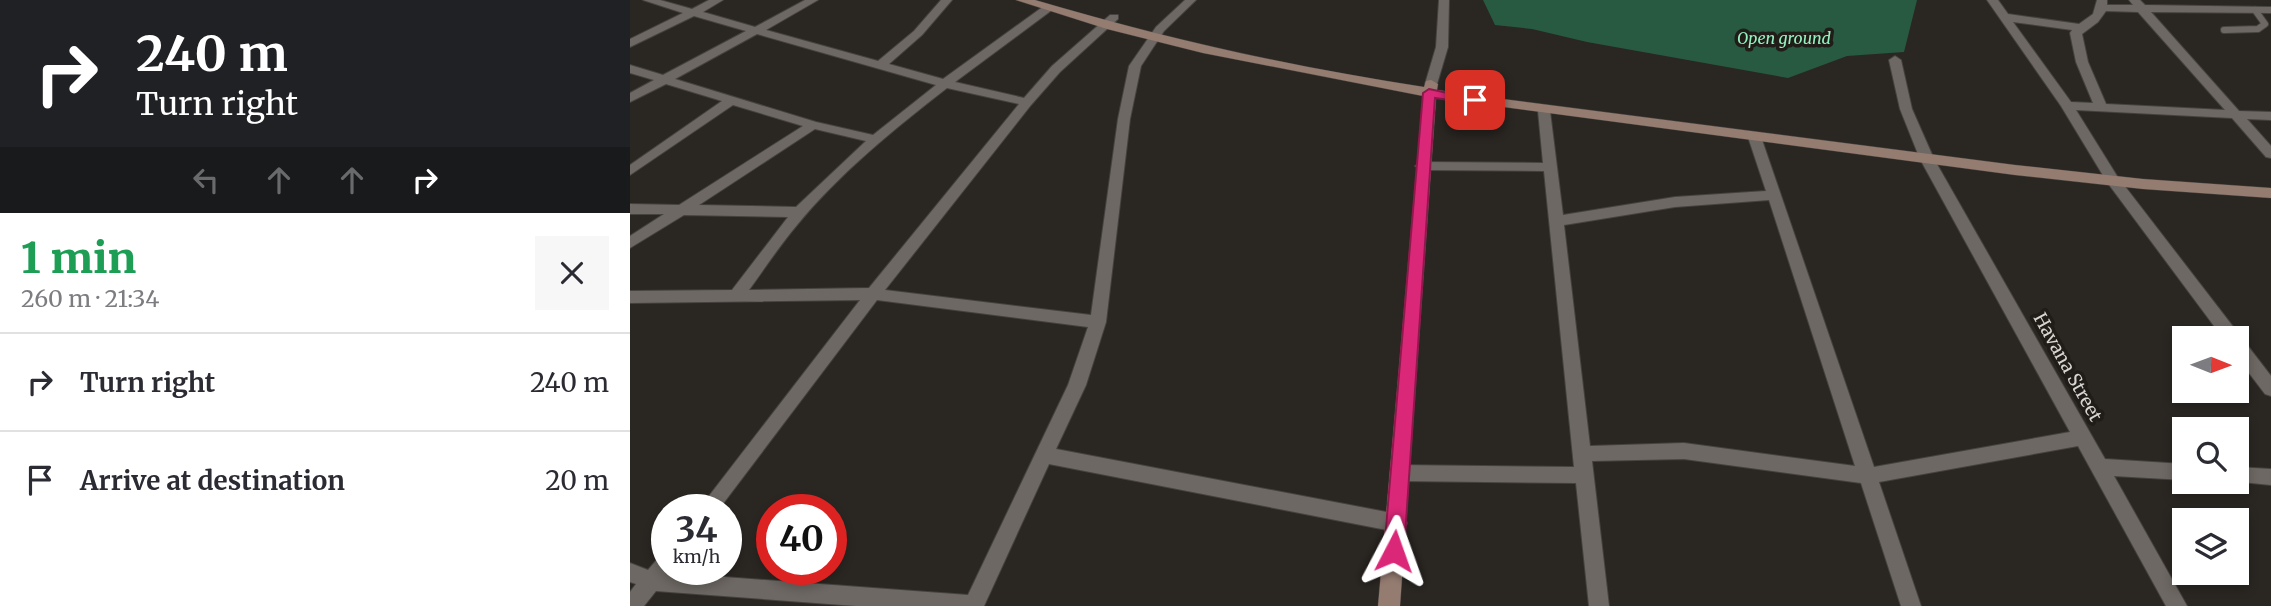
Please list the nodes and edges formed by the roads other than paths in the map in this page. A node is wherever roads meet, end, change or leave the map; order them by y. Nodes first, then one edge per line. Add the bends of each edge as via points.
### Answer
1 (648, 0) edge
2 (718, 0) edge
3 (813, 0) edge
4 (947, 0) edge
5 (1022, 0) edge
6 (1191, 0) edge
7 (1444, 0) edge
8 (1992, 0) edge
9 (1050, 4) edge
10 (2102, 4) edge
11 (2138, 4) edge
12 (2255, 10) junction
13 (2271, 10) edge
14 (695, 12) junction
15 (2004, 17) junction
16 (1110, 21) junction
17 (2081, 27) junction
18 (757, 30) junction
19 (2224, 30) dead end
20 (1157, 33) junction
21 (630, 44) edge
22 (1895, 60) dead end
23 (881, 65) junction
24 (630, 69) edge
25 (665, 80) junction
26 (943, 83) junction
27 (1430, 88) junction
28 (630, 98) edge
29 (732, 100) junction
30 (1027, 102) junction
31 (2067, 106) junction
32 (2101, 107) junction
33 (1544, 111) junction
34 (2236, 114) junction
35 (2271, 116) edge
36 (813, 125) junction
37 (1755, 137) junction
38 (877, 140) junction
39 (1925, 154) junction
40 (2271, 154) edge
41 (1422, 166) junction
42 (1550, 166) junction
43 (630, 171) edge
44 (2108, 173) junction
45 (2271, 181) edge
46 (2271, 193) edge
47 (1774, 195) junction
48 (630, 209) edge
49 (682, 210) junction
50 (800, 212) junction
51 (1556, 221) junction
52 (630, 243) edge
53 (873, 294) junction
54 (736, 296) junction
55 (630, 297) edge
56 (1098, 321) junction
57 (2223, 326) edge
58 (2249, 360) edge
59 (2271, 389) edge
60 (2083, 437) junction
61 (1045, 454) junction
62 (1582, 454) junction
63 (2100, 467) junction
64 (2172, 471) edge
65 (1399, 473) junction
66 (1584, 475) junction
67 (1867, 476) junction
68 (2249, 476) edge
69 (2271, 477) edge
70 (720, 494) edge
71 (1397, 523) junction
72 (630, 572) edge
73 (651, 581) edge
74 (651, 582) edge
75 (704, 585) edge
76 (631, 606) edge
77 (974, 606) edge
78 (1390, 606) edge
79 (1599, 606) edge
80 (1910, 606) edge
81 (2177, 606) edge

1 - 14 street
2 - 14 street
3 - 18 street
4 - 23 street
5 - 9 main road
6 - 20 street
7 - 27 street via 1441,47
8 - 15 street
9 - 16 main road
9 - 26 street
10 - 11 street
10 - 17 street via 2092,23
11 - 12 street
11 - 34 street
12 - 13 street
12 - 19 lane via 2265,24 2258,29
14 - 18 street
14 - 21 street
15 - 17 street
15 - 31 street
16 - 20 main road
16 - 30 street
17 - 32 street via 2076,33 2078,50
18 - 23 street
18 - 25 street
20 - 27 main road via 1328,75
20 - 56 street via 1135,66 1124,118
22 - 39 street, Havana Street via 1906,109
23 - 26 street
24 - 25 street
25 - 28 street
25 - 29 street
26 - 30 street
26 - 38 street
27 - 33 main road
27 - 39 main road
27 - 41 main road
29 - 36 street
29 - 43 street
30 - 53 street
31 - 32 street
31 - 44 street
32 - 34 street
33 - 37 main road
33 - 42 street
34 - 35 street
34 - 40 street
36 - 38 street
36 - 49 street
37 - 39 main road
37 - 47 street
38 - 50 street
39 - 44 main road
39 - 60 street, Havana Street
41 - 42 street
41 - 65 main road
42 - 51 street
44 - 45 main road
44 - 46 main road
44 - 57 street
47 - 51 street via 1675,202
47 - 67 street
48 - 49 street
49 - 50 street
49 - 52 street
50 - 54 street
51 - 62 street
53 - 54 street
53 - 56 street
53 - 70 street
54 - 55 street
56 - 61 street via 1077,385
58 - 59 street
60 - 63 street, Havana Street
60 - 67 street
61 - 71 street
61 - 77 street
62 - 66 street
62 - 67 street via 1684,451
63 - 64 street
63 - 81 street, Havana Street
65 - 66 street
65 - 71 main road
66 - 79 street
67 - 80 street
68 - 69 street
71 - 78 main road
72 - 73 street
74 - 76 street
75 - 77 street

